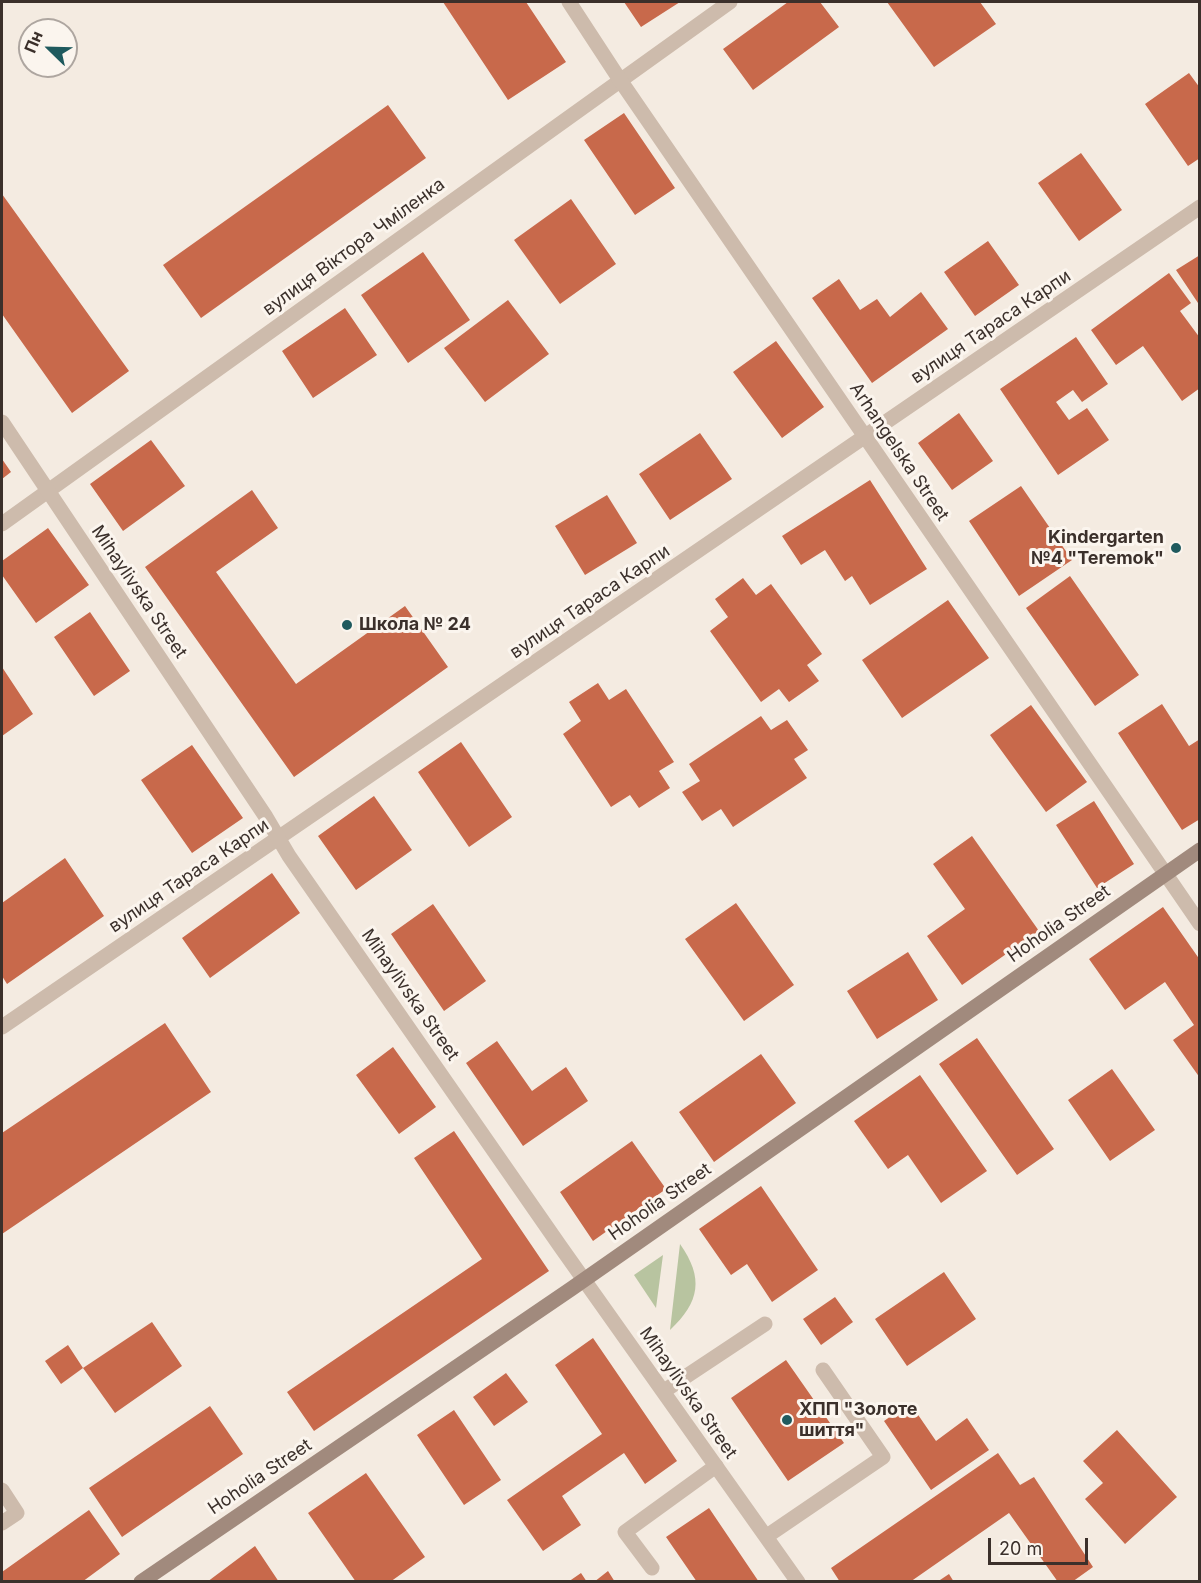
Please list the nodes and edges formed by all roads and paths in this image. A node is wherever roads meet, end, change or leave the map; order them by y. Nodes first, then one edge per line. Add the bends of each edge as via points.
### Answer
1 (569, 2) edge
2 (730, 2) edge
3 (620, 80) junction
4 (1200, 207) edge
5 (2, 422) edge
6 (865, 437) junction
7 (48, 492) junction
8 (2, 524) edge
9 (278, 838) junction
10 (1200, 850) edge
11 (1165, 874) junction
12 (1200, 924) edge
13 (2, 1028) edge
14 (584, 1280) junction
15 (765, 1324) dead end
16 (823, 1370) dead end
17 (664, 1391) junction
18 (716, 1466) junction
19 (2, 1490) edge
20 (2, 1523) edge
21 (767, 1536) junction
22 (652, 1568) dead end
23 (141, 1581) edge
24 (798, 1581) edge

1 - 3 street, Arhangelska Street
2 - 3 street, вулиця Віктора Чміленка
3 - 6 street, Arhangelska Street
3 - 7 street, вулиця Віктора Чміленка
4 - 6 street, вулиця Тараса Карпи
5 - 7 street, Mihaylivska Street
6 - 9 street, вулиця Тараса Карпи
6 - 11 street, Arhangelska Street
7 - 8 street, вулиця Віктора Чміленка
7 - 9 street, Mihaylivska Street
9 - 13 street, вулиця Тараса Карпи
9 - 14 street, Mihaylivska Street
10 - 11 main road, Hoholia Street
11 - 12 street, Arhangelska Street
11 - 14 main road, Hoholia Street
14 - 17 street, Mihaylivska Street
14 - 23 main road, Hoholia Street
15 - 17 street
16 - 21 street via 883,1457
17 - 18 street, Mihaylivska Street
18 - 21 street, Mihaylivska Street
18 - 22 street via 625,1532
19 - 20 street via 16,1513
21 - 24 street, Mihaylivska Street

